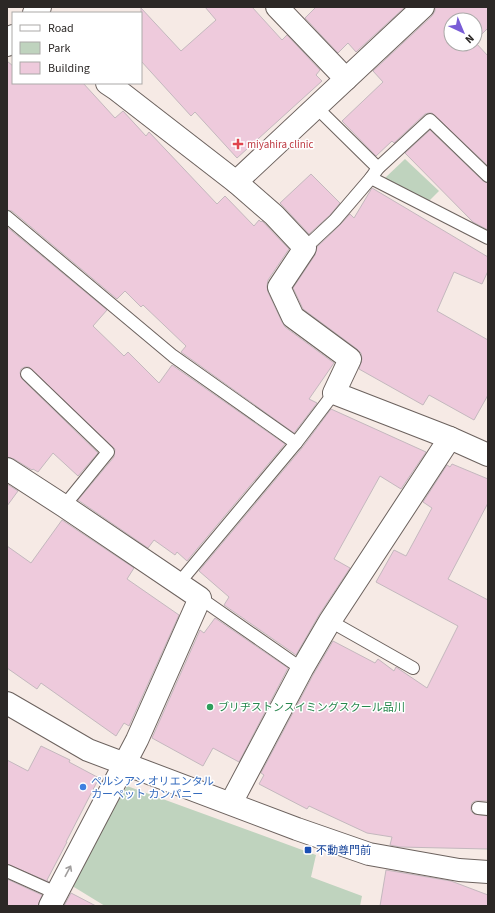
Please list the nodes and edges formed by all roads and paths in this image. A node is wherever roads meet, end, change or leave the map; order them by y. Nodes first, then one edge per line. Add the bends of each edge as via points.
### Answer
1 (277, 7) edge
2 (422, 7) edge
3 (346, 79) junction
4 (108, 84) edge
5 (316, 107) junction
6 (374, 174) junction
7 (488, 176) edge
8 (236, 182) junction
9 (7, 217) edge
10 (488, 238) edge
11 (305, 248) junction
12 (26, 374) dead end
13 (334, 394) junction
14 (450, 438) junction
15 (296, 443) junction
16 (488, 455) edge
17 (7, 469) edge
18 (64, 506) junction
19 (179, 583) junction
20 (200, 598) junction
21 (330, 621) junction
22 (414, 668) dead end
23 (302, 669) junction
24 (7, 703) edge
25 (125, 763) junction
26 (231, 803) junction
27 (7, 871) edge
28 (488, 872) edge
29 (53, 899) edge

1 - 3 street
2 - 3 street
3 - 5 street
4 - 8 street
5 - 6 lane
5 - 8 street
6 - 7 lane via 430,120
6 - 10 lane
6 - 11 lane via 335,220
8 - 11 street via 274,215
9 - 15 lane via 173,356
11 - 13 street via 279,287 293,317 350,360
12 - 18 lane via 108,452
13 - 14 street
13 - 15 lane
14 - 16 street
14 - 21 street
15 - 19 lane
17 - 18 street
18 - 19 street
19 - 20 street
20 - 23 lane
20 - 25 street
21 - 22 lane
21 - 23 street
23 - 26 street
24 - 25 street via 88,750
25 - 26 street
29 -> 25 street
26 - 28 street via 368,854 459,870
27 - 29 lane

